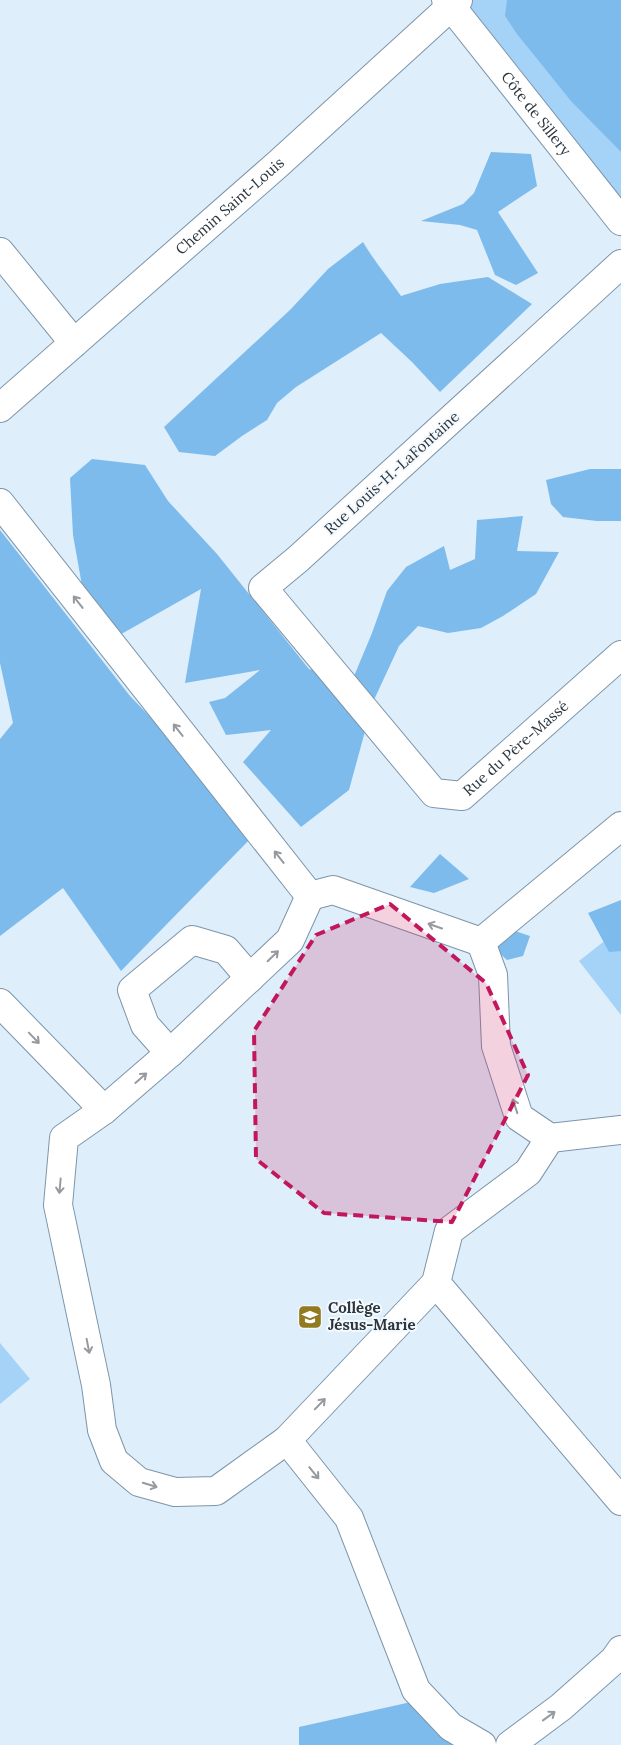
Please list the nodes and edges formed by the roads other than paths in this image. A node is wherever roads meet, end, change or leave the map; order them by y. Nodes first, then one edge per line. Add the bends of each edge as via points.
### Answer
1 (452, 2) edge
2 (621, 221) edge
3 (0, 252) edge
4 (621, 264) edge
5 (74, 343) junction
6 (0, 408) edge
7 (0, 503) edge
8 (621, 654) edge
9 (350, 694) joint
10 (621, 826) edge
11 (310, 896) junction
12 (481, 942) junction
13 (250, 978) junction
14 (0, 1003) edge
15 (170, 1053) junction
16 (104, 1110) junction
17 (621, 1130) edge
18 (550, 1138) junction
19 (436, 1283) junction
20 (287, 1440) junction
21 (621, 1501) edge
22 (621, 1650) edge
23 (482, 1745) edge
24 (510, 1745) edge

1 - 2 street, Côte de Sillery
1 - 5 street, Chemin Saint-Louis via 278,164
3 - 5 street
4 - 9 street, Rue Louis-H.-LaFontaine via 298,560 263,588
5 - 6 street, Chemin Saint-Louis
11 -> 7 street
8 - 9 street, Rue du Père-Massé via 462,796 434,793
10 - 12 street
12 -> 11 street via 333,890
13 -> 11 street via 290,940
18 -> 12 street via 518,1116 496,1046 493,975
13 - 15 street
13 - 15 street via 226,950 192,940 132,990 145,1025
14 -> 16 street
16 -> 15 street
16 -> 20 street via 64,1138 58,1205 96,1385 102,1430 114,1461 140,1482 174,1492 216,1491
17 - 18 street
18 - 19 street via 528,1172 449,1231
20 -> 19 street
19 - 21 street
20 -> 23 street via 349,1518 416,1690 451,1727
24 -> 22 street via 562,1707

